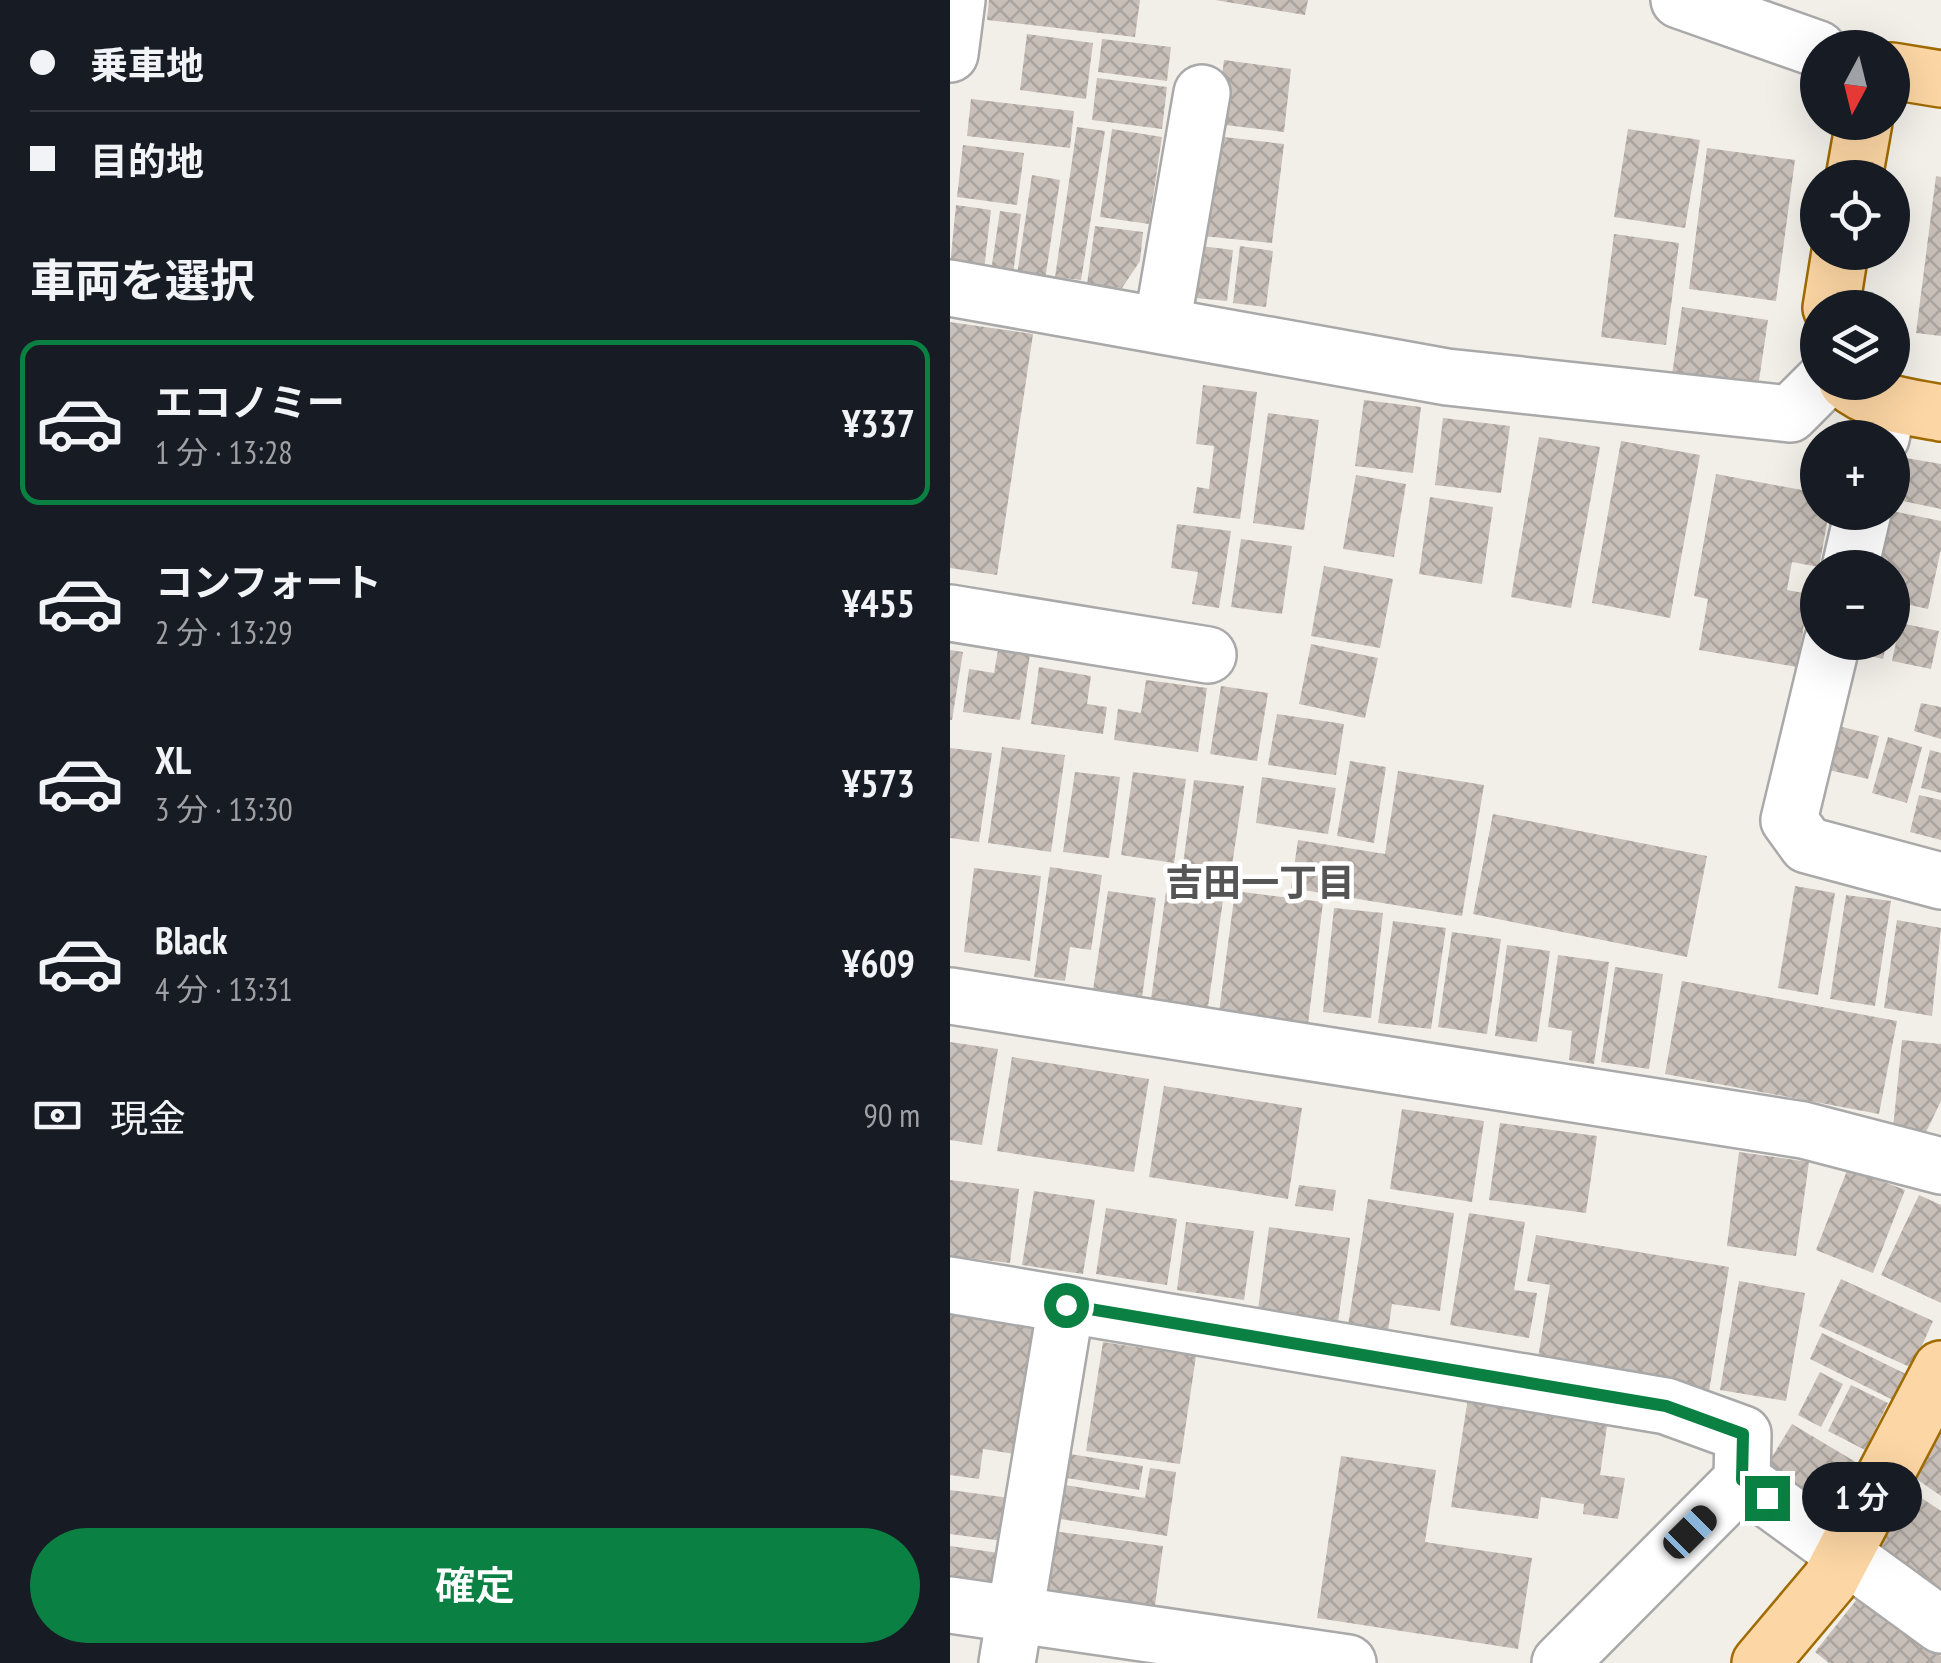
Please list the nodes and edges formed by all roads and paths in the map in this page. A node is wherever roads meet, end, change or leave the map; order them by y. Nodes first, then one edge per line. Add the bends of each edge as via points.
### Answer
1 (957, 0) edge
2 (1678, 0) edge
3 (1800, 43) edge
4 (950, 54) edge
5 (1910, 74) edge
6 (1941, 79) edge
7 (1202, 93) dead end
8 (950, 288) edge
9 (1162, 326) junction
10 (1804, 400) edge
11 (950, 613) edge
12 (1208, 654) dead end
13 (1828, 660) edge
14 (1941, 882) edge
15 (950, 996) edge
16 (1941, 1166) edge
17 (950, 1285) edge
18 (1066, 1305) junction
19 (1941, 1369) edge
20 (1742, 1480) junction
21 (1844, 1552) junction
22 (950, 1605) edge
23 (1941, 1626) edge
24 (1011, 1638) edge
25 (1348, 1663) edge
26 (1560, 1663) edge
27 (1760, 1663) edge

1 - 4 street
2 - 3 street
5 - 6 main road
7 - 9 street
8 - 9 street
9 - 10 street via 1447,377 1790,414
11 - 12 street
13 - 14 street via 1789,820 1807,845
15 - 16 street via 1802,1130
17 - 18 street
18 - 20 street via 1666,1406 1743,1434
18 - 24 street
19 - 21 main road
20 - 21 street
20 - 26 street
21 - 23 street
21 - 27 main road via 1830,1580
22 - 24 street
24 - 25 street

